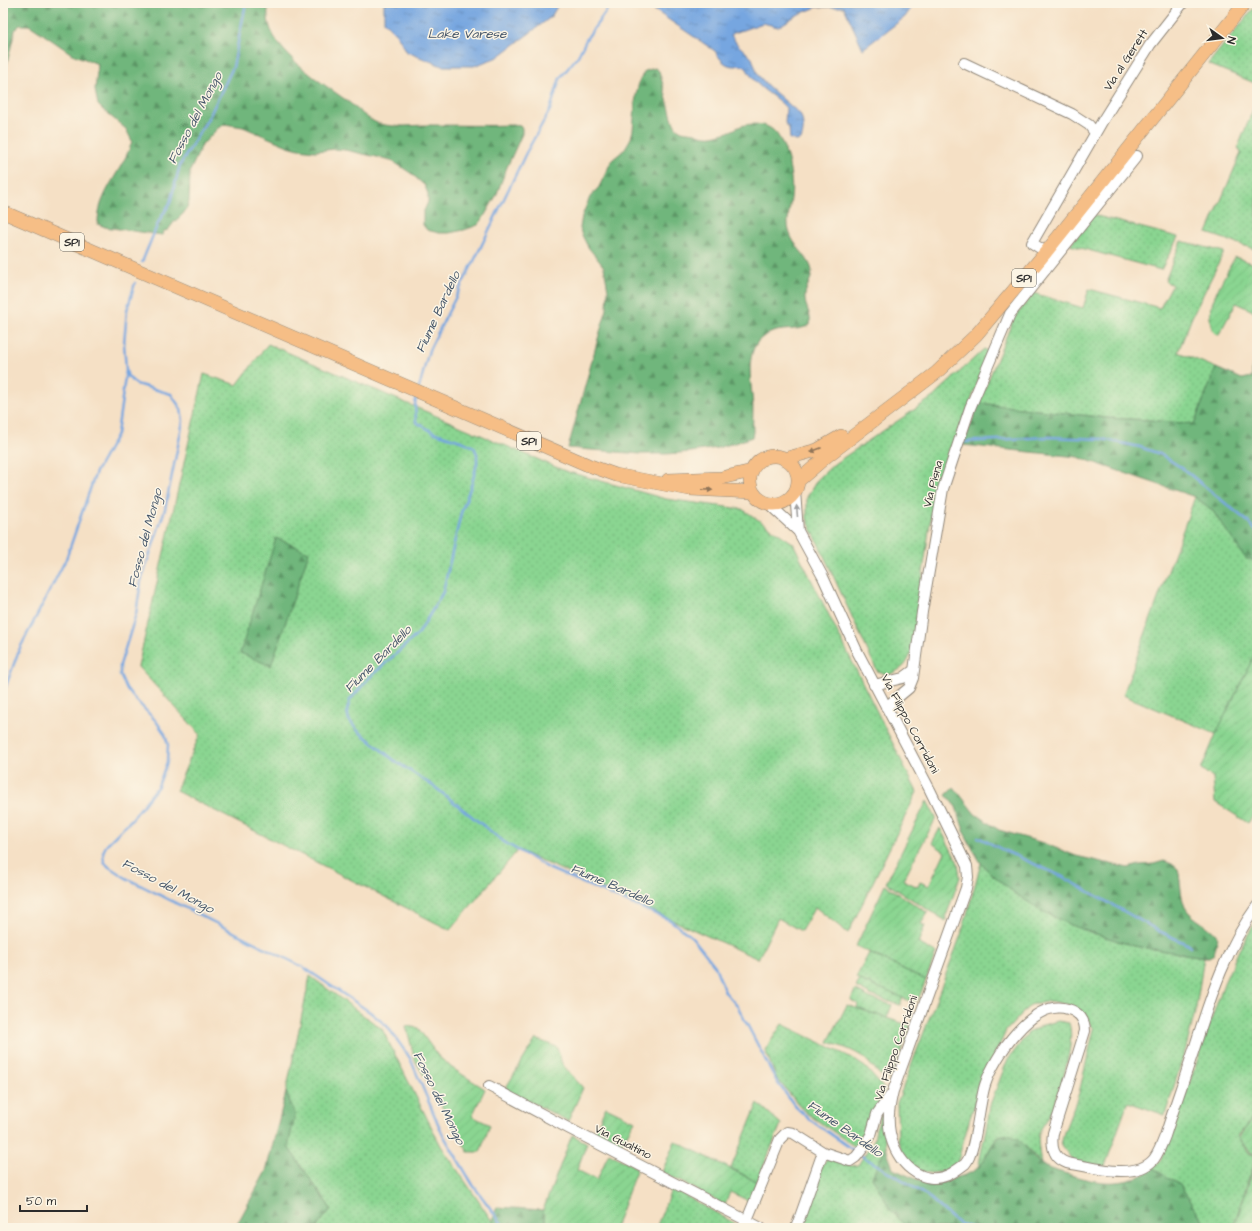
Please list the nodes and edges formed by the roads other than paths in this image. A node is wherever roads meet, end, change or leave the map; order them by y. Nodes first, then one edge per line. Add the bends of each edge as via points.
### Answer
1 (1183, 3) edge
2 (1245, 3) edge
3 (964, 63) dead end
4 (1095, 133) junction
5 (1137, 156) dead end
6 (3, 212) edge
7 (1046, 252) junction
8 (886, 411) junction
9 (784, 459) junction
10 (752, 471) junction
11 (641, 480) junction
12 (796, 486) junction
13 (753, 492) junction
14 (769, 504) junction
15 (798, 532) junction
16 (914, 670) junction
17 (874, 685) junction
18 (886, 707) junction
19 (1257, 906) edge
20 (489, 1086) dead end
21 (893, 1091) junction
22 (823, 1152) junction
23 (747, 1220) junction
24 (761, 1228) edge
25 (796, 1228) edge

1 - 4 street, Via al Gerett via 1150,45
2 - 7 main road, SP1
3 - 4 street via 1072,114
4 - 7 street, Via al Gerett via 1032,243
5 - 16 street, Via Pisna via 1010,314 970,408 943,489
6 - 11 main road, SP1 via 588,465
7 - 8 main road, SP1 via 976,335 936,373
8 -> 9 main road, SP1 via 817,450
8 - 12 main road, SP1 via 827,456
9 - 10 main road, SP1 via 765,458
9 - 12 main road via 794,468
10 - 11 main road, SP1 via 721,478
10 - 13 main road via 750,482
11 -> 13 main road, SP1 via 689,489
12 - 14 main road, SP1 via 784,502
15 -> 12 street, Via Filippo Corridoni
13 - 14 main road via 760,500
14 - 15 street, Via Filippo Corridoni
15 - 17 street, Via Filippo Corridoni via 823,577
16 - 17 street via 903,678
16 - 18 street, Via Pisna via 909,688
17 - 18 street, Via Filippo Corridoni
18 - 21 street, Via Filippo Corridoni via 963,855 968,877
19 - 21 street, Via Filippo Corridoni via 1226,961 1206,1010 1165,1136 1157,1155 1147,1164 1121,1172 1062,1162 1054,1155 1053,1133 1085,1031 1079,1014 1068,1008 1040,1012 1023,1026 1002,1052 984,1086 968,1160 949,1175 925,1178 909,1168 899,1156 889,1131
20 - 23 street, Via Gualtino
21 - 22 street via 877,1114 871,1135 856,1157 850,1161
22 - 23 street via 793,1133 787,1132 780,1139
22 - 25 street
23 - 24 street, Via Gualtino

